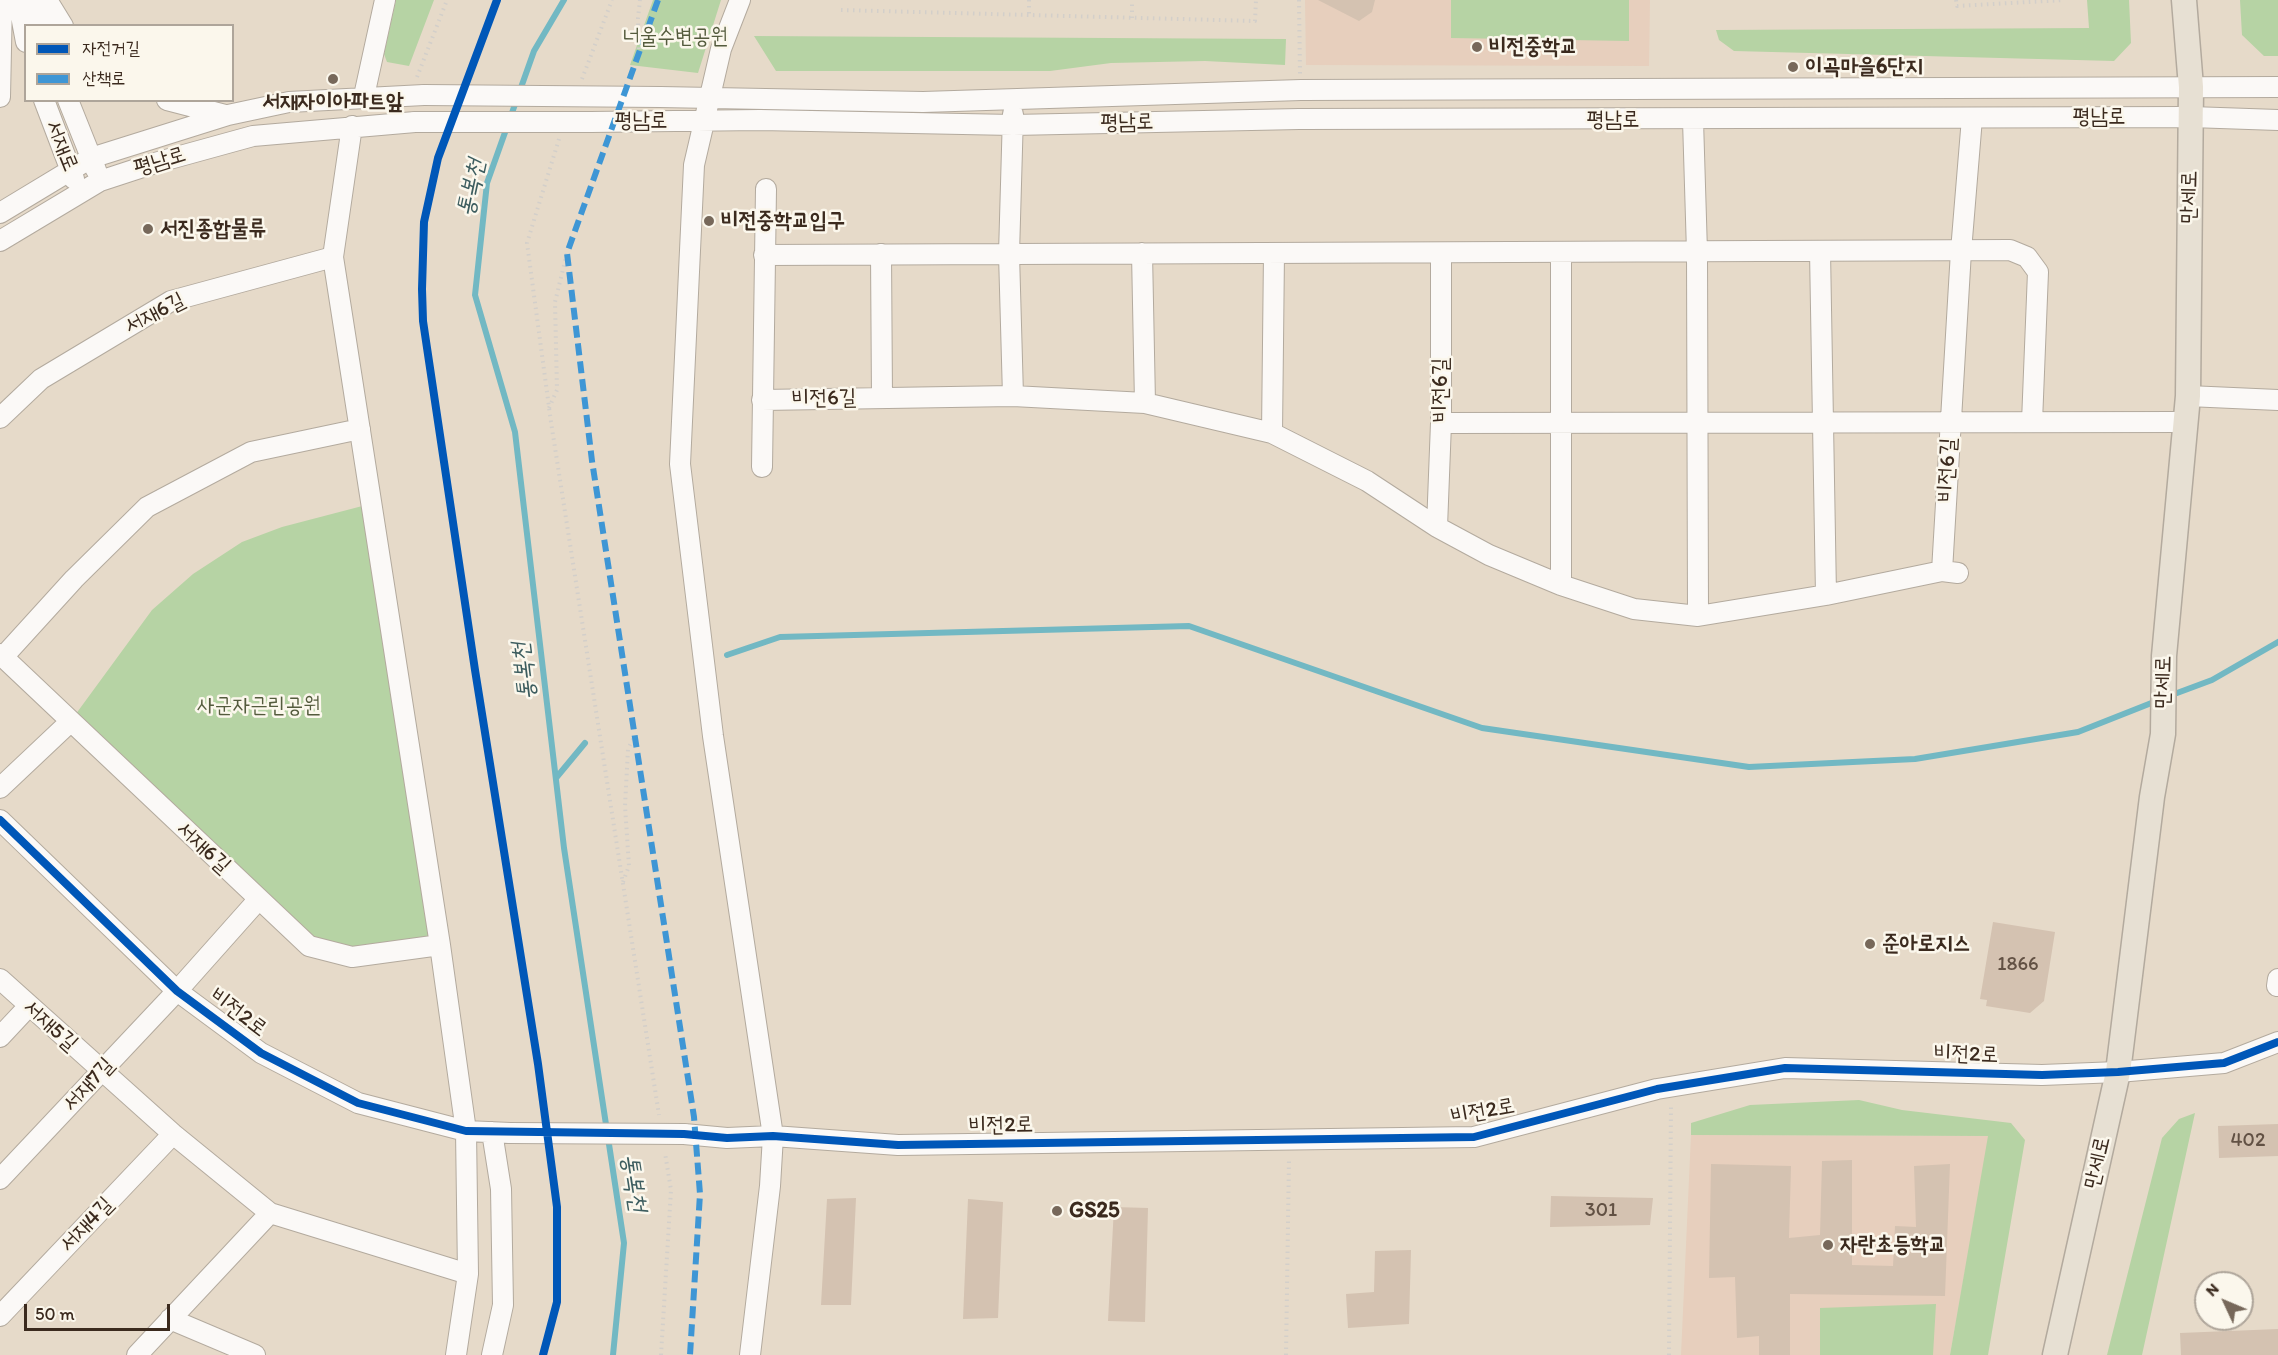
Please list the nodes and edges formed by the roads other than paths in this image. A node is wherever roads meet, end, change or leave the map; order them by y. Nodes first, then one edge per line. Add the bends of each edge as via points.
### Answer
1 (2, 0) edge
2 (18, 0) edge
3 (38, 0) edge
4 (47, 0) edge
5 (385, 0) edge
6 (740, 0) edge
7 (2184, 0) edge
8 (43, 24) edge
9 (62, 24) edge
10 (24, 32) edge
11 (2192, 87) junction
12 (2278, 87) edge
13 (364, 96) junction
14 (0, 97) edge
15 (1012, 99) junction
16 (711, 100) junction
17 (45, 102) edge
18 (69, 102) edge
19 (175, 102) edge
20 (228, 115) junction
21 (2191, 117) junction
22 (1972, 118) junction
23 (1693, 120) junction
24 (2278, 120) edge
25 (704, 122) junction
26 (1013, 125) junction
27 (352, 126) junction
28 (91, 158) junction
29 (70, 169) junction
30 (100, 181) junction
31 (766, 189) dead end
32 (79, 192) junction
33 (0, 213) edge
34 (0, 241) edge
35 (1961, 251) junction
36 (1561, 252) junction
37 (1697, 252) junction
38 (1820, 252) junction
39 (1142, 253) junction
40 (1274, 253) junction
41 (1441, 253) junction
42 (881, 254) junction
43 (1009, 254) junction
44 (764, 255) junction
45 (333, 257) junction
46 (1013, 396) junction
47 (2187, 396) junction
48 (882, 398) junction
49 (762, 400) junction
50 (2278, 400) edge
51 (1145, 403) junction
52 (0, 418) edge
53 (1698, 422) junction
54 (1823, 422) junction
55 (1951, 422) junction
56 (2032, 422) junction
57 (2186, 422) junction
58 (1441, 423) junction
59 (1561, 423) junction
60 (360, 429) junction
61 (1272, 433) junction
62 (762, 467) dead end
63 (1437, 527) junction
64 (1561, 585) junction
65 (1826, 595) junction
66 (1698, 616) junction
67 (1, 655) edge
68 (70, 722) junction
69 (0, 788) edge
70 (0, 820) edge
71 (258, 900) junction
72 (440, 945) junction
73 (0, 979) edge
74 (177, 991) junction
75 (28, 1007) junction
76 (0, 1037) edge
77 (2278, 1042) edge
78 (102, 1072) junction
79 (2118, 1072) junction
80 (466, 1131) junction
81 (501, 1133) junction
82 (173, 1134) junction
83 (773, 1136) junction
84 (0, 1179) edge
85 (270, 1213) junction
86 (468, 1274) junction
87 (0, 1316) edge
88 (170, 1319) junction
89 (137, 1355) edge
90 (255, 1355) edge
91 (456, 1355) edge
92 (492, 1355) edge
93 (750, 1355) edge
94 (2055, 1355) edge

1 - 14 street
2 - 10 street
3 - 8 street
4 - 9 street
5 - 13 street
6 - 16 street via 722,49
7 - 11 main road, 만세로
11 - 12 street, 평남로
11 - 15 street, 평남로 via 1300,90
11 - 21 main road, 만세로
13 - 16 street, 평남로, bridge via 421,86
13 - 20 street, 평남로 via 289,102
15 - 16 street, 평남로
15 - 26 street
16 - 25 street
17 - 29 street, 서재로
18 - 28 street
19 - 20 street
20 - 28 street, 평남로
21 - 22 street, 평남로
21 - 24 street, 평남로
21 - 47 main road, 만세로
22 - 23 street, 평남로
22 - 35 street, 비전6길
23 - 26 street, 평남로 via 1299,119
23 - 37 street
25 - 26 street, 평남로
25 - 27 street, 평남로, bridge via 415,122
25 - 83 street via 694,165 680,464 713,736
26 - 43 street
27 - 30 street, 평남로 via 253,135
27 - 45 street
28 - 29 street, 평남로
28 - 30 street
29 - 32 street, 서재로
29 - 33 street, 평남로
30 - 32 street, 평남로
31 - 44 street, 비전6길
32 - 34 street, 평남로
35 - 38 street
35 - 55 street, 비전6길
35 - 56 street via 2010,250 2027,257 2038,272
36 - 37 street
36 - 41 street
36 - 59 street
37 - 38 street
37 - 53 street
38 - 54 street
39 - 40 street
39 - 43 street
39 - 51 street
40 - 41 street
40 - 61 street
41 - 58 street, 비전6길
42 - 43 street
42 - 44 street
42 - 48 street
43 - 46 street
44 - 49 street, 비전6길
45 - 52 street, 서재6길 via 171,301 41,379
45 - 60 street
46 - 48 street, 비전6길
46 - 51 street, 비전6길
47 - 50 street
47 - 57 main road, 만세로
48 - 49 street, 비전6길
49 - 62 street
51 - 61 street, 비전6길
53 - 54 street
53 - 59 street
53 - 66 street
54 - 55 street
54 - 65 street
55 - 56 street
55 - 65 street, 비전6길 via 1950,572
56 - 57 street
57 - 79 main road, 만세로 via 2164,656 2163,734
58 - 59 street
58 - 63 street, 비전6길
59 - 64 street
60 - 67 street, 서재6길 via 251,452 147,507
60 - 72 street
61 - 63 street, 비전6길 via 1367,481
63 - 64 street, 비전6길 via 1489,555
64 - 66 street, 비전6길 via 1634,609
65 - 66 street, 비전6길
67 - 68 street, 서재6길
68 - 69 street
68 - 71 street, 서재6길
70 - 74 street, 비전2로
71 - 72 street, 서재6길 via 309,946 352,957
71 - 74 street, 서재7길
72 - 80 street
73 - 75 street, 서재5길
74 - 78 street, 서재7길
74 - 80 street, 비전2로 via 261,1053 358,1103
75 - 76 street
75 - 78 street, 서재5길
77 - 79 street, 비전2로 via 2224,1063
78 - 82 street, 서재5길
78 - 84 street, 서재7길
79 - 83 street, 비전2로 via 2042,1075 1785,1068 1671,1087 1474,1137 898,1145
79 - 94 main road, 만세로
80 - 81 street, 비전2로
80 - 86 street
81 - 83 street, 비전2로, bridge
81 - 92 street via 503,1305
82 - 85 street, 서재5길
82 - 87 street, 서재4길
83 - 93 street
85 - 86 street
85 - 88 street
86 - 91 street
88 - 89 street
88 - 90 street

